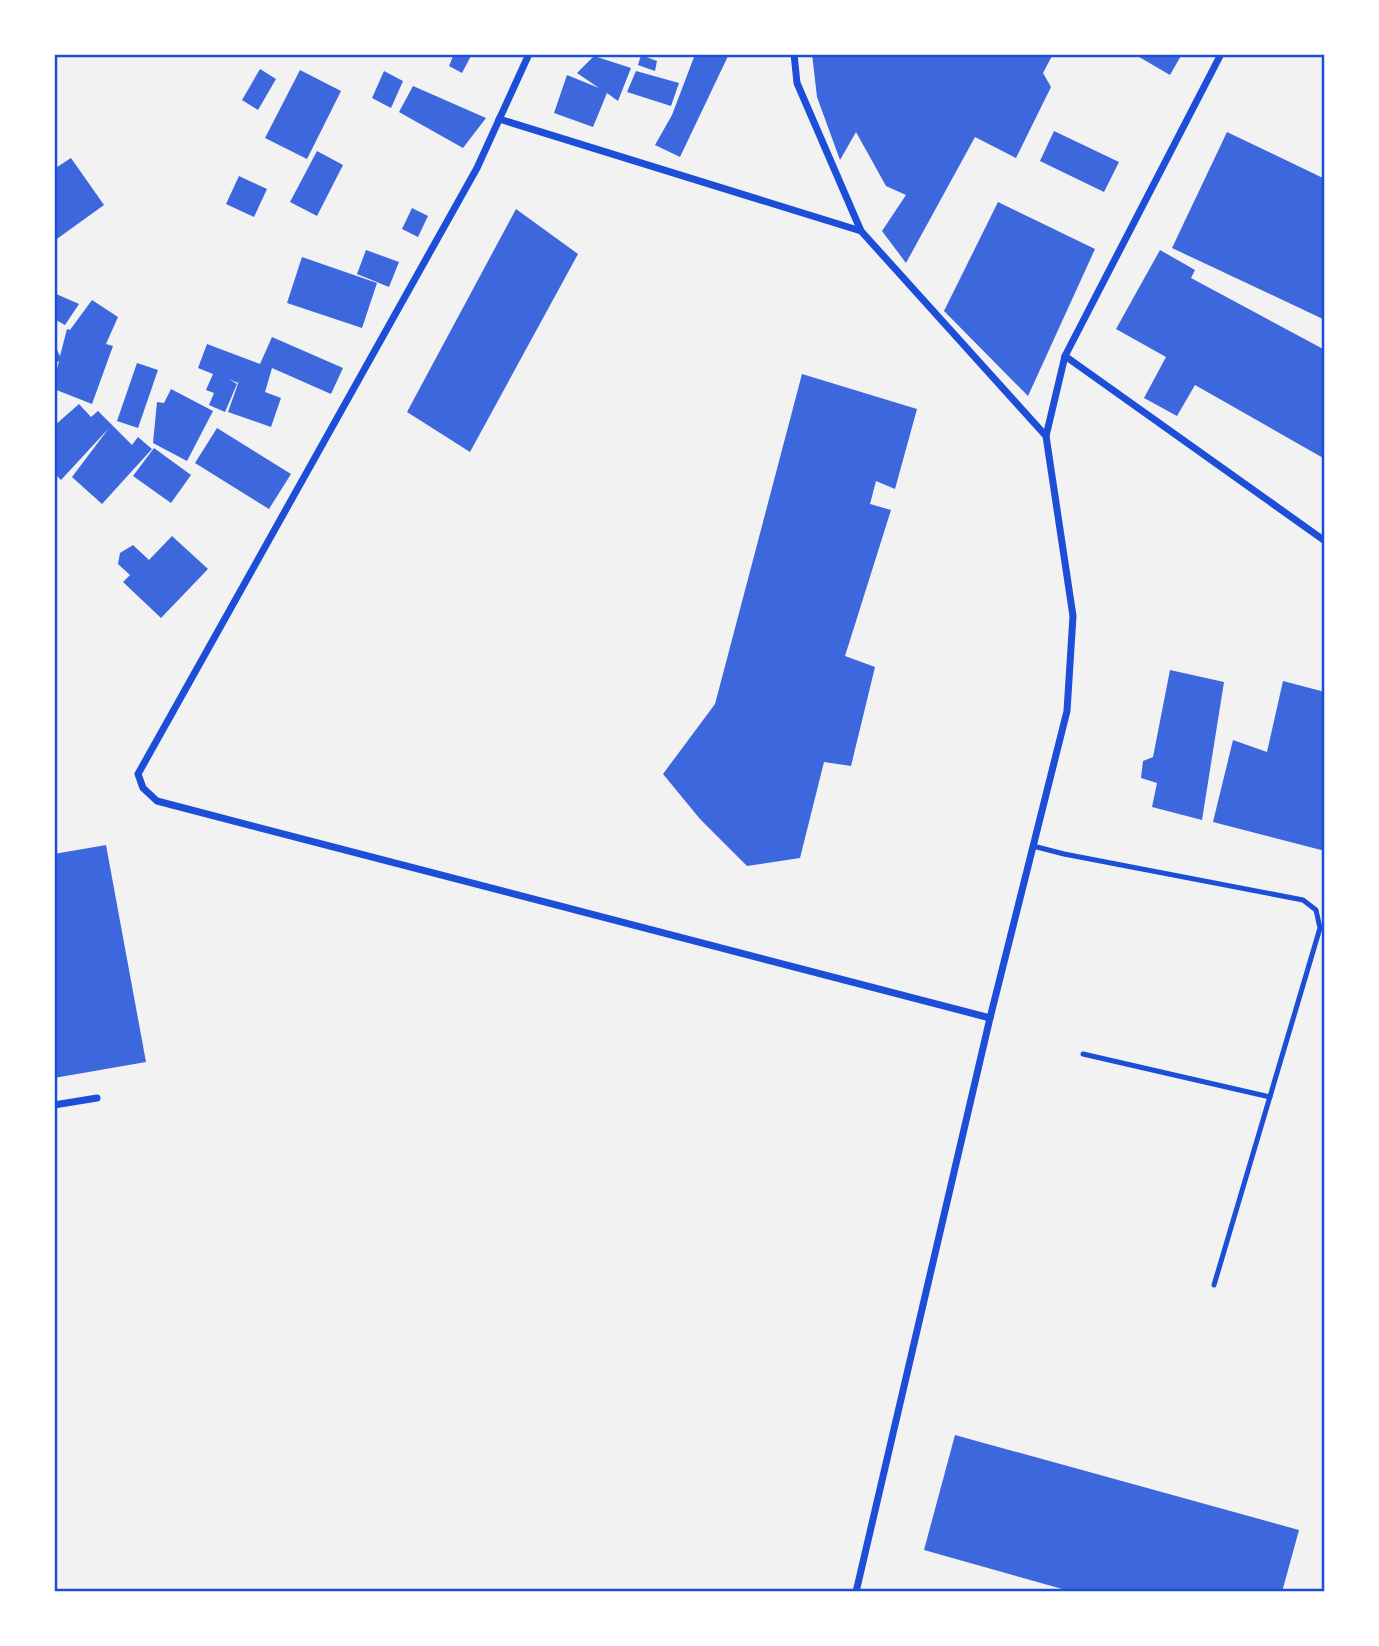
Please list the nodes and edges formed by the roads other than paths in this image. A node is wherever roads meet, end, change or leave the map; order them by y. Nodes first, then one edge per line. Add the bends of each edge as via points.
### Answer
1 (529, 54) edge
2 (794, 54) edge
3 (1221, 54) edge
4 (499, 119) junction
5 (861, 231) junction
6 (1065, 356) junction
7 (1046, 436) junction
8 (1325, 541) edge
9 (1033, 846) junction
10 (990, 1018) junction
11 (1083, 1054) dead end
12 (1270, 1097) junction
13 (97, 1098) dead end
14 (54, 1105) edge
15 (1213, 1285) dead end
16 (856, 1592) edge

1 - 4 street
2 - 5 street via 797,83
3 - 6 street
4 - 5 street
4 - 10 street via 477,168 138,774 143,788 158,801
5 - 7 street
6 - 7 street
6 - 8 street
7 - 9 street via 1073,616 1067,711
9 - 10 street
9 - 12 lane via 1303,900 1317,910 1320,928
10 - 16 street
11 - 12 lane
12 - 15 lane
13 - 14 street

